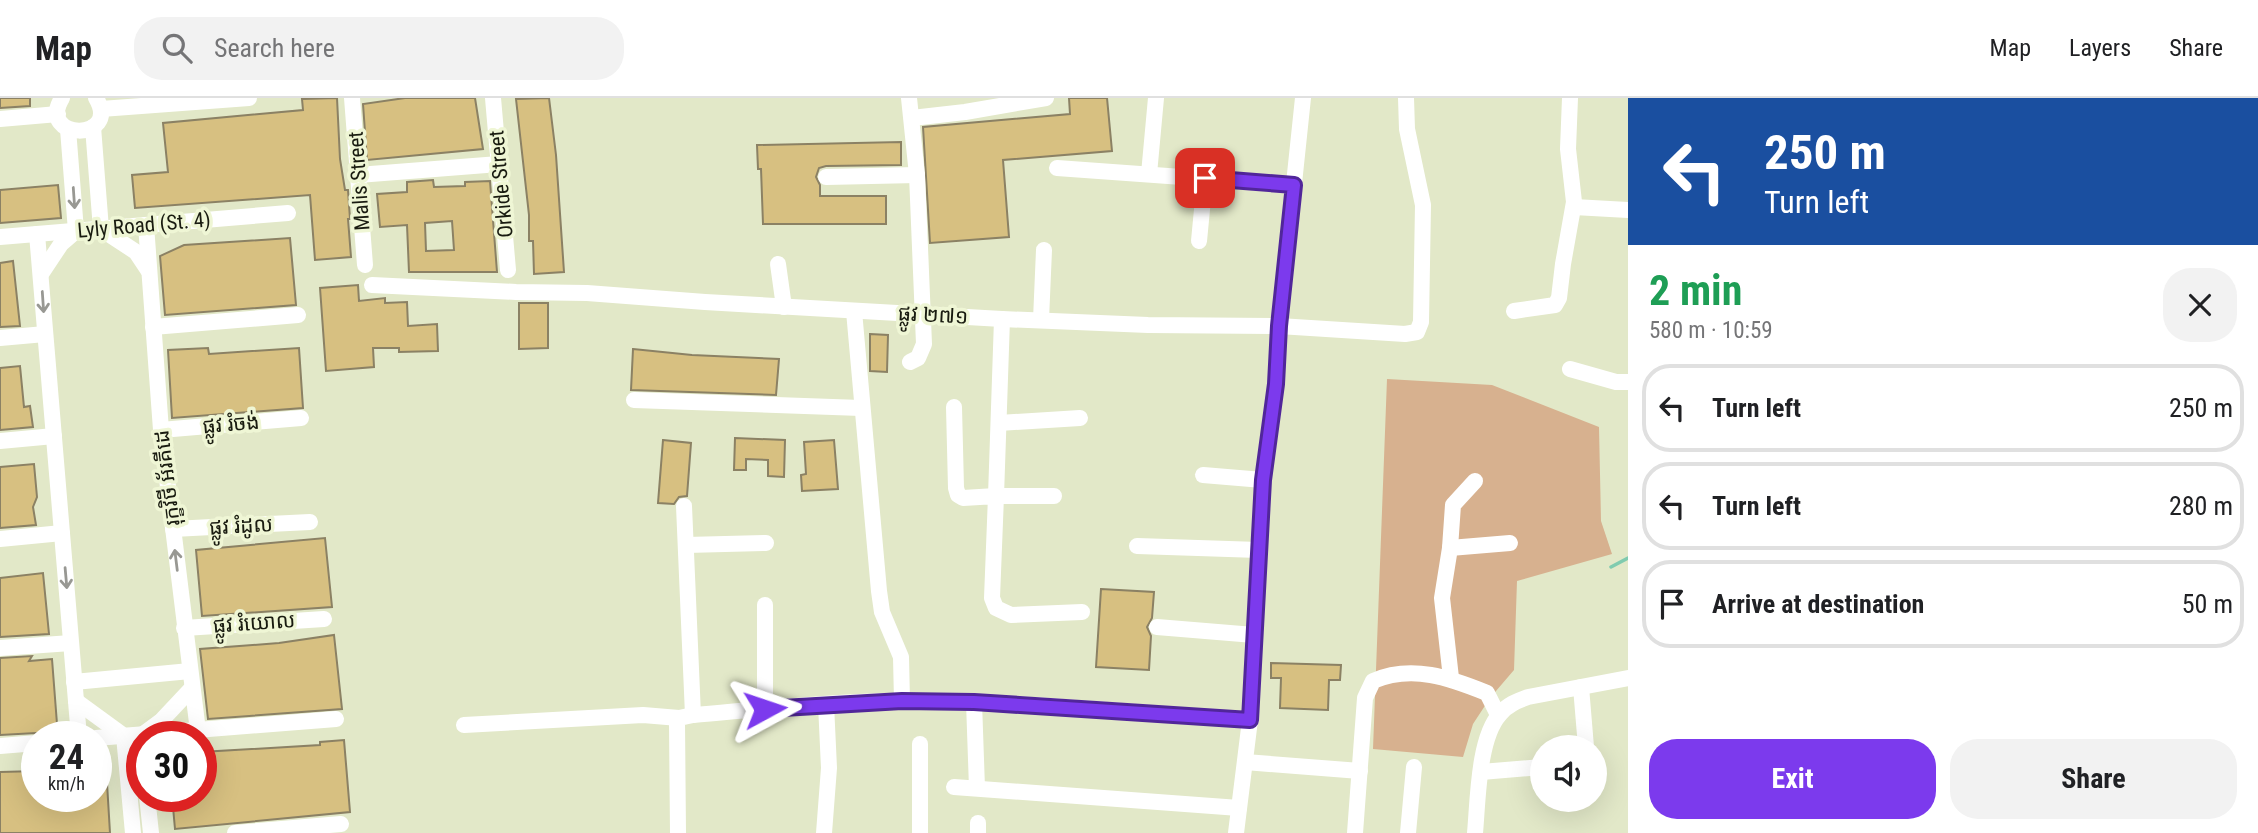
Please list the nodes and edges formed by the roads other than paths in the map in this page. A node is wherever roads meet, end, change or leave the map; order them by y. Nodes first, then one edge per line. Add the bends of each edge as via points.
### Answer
1 (249, 98) edge
2 (352, 98) edge
3 (493, 98) edge
4 (909, 98) edge
5 (1046, 98) edge
6 (1156, 98) edge
7 (1303, 98) edge
8 (1406, 98) edge
9 (1570, 98) edge
10 (98, 103) edge
11 (60, 106) edge
12 (912, 118) junction
13 (0, 120) edge
14 (93, 127) junction
15 (68, 129) junction
16 (499, 164) junction
17 (1057, 168) dead end
18 (358, 174) junction
19 (1149, 174) junction
20 (825, 177) dead end
21 (1205, 178) junction
22 (917, 182) junction
23 (1294, 185) junction
24 (1574, 207) junction
25 (1628, 210) edge
26 (288, 213) dead end
27 (146, 225) junction
28 (101, 229) junction
29 (76, 231) junction
30 (37, 234) junction
31 (0, 237) edge
32 (1199, 242) dead end
33 (1044, 250) dead end
34 (778, 264) dead end
35 (365, 265) dead end
36 (508, 270) dead end
37 (149, 272) junction
38 (41, 274) junction
39 (372, 285) dead end
40 (784, 307) junction
41 (854, 311) junction
42 (1514, 311) dead end
43 (298, 315) dead end
44 (924, 315) junction
45 (1002, 319) junction
46 (1041, 320) junction
47 (1279, 326) junction
48 (153, 327) junction
49 (45, 334) junction
50 (0, 338) edge
51 (910, 362) dead end
52 (1570, 369) dead end
53 (1628, 382) edge
54 (634, 400) dead end
55 (954, 407) dead end
56 (861, 408) junction
57 (301, 418) dead end
58 (1080, 418) dead end
59 (999, 423) junction
60 (161, 430) junction
61 (54, 436) junction
62 (0, 441) edge
63 (1203, 475) dead end
64 (1263, 480) junction
65 (1475, 481) dead end
66 (996, 496) junction
67 (1054, 496) dead end
68 (684, 506) dead end
69 (310, 522) dead end
70 (173, 529) junction
71 (62, 533) junction
72 (0, 539) edge
73 (766, 543) dead end
74 (1510, 543) dead end
75 (686, 545) junction
76 (1137, 546) dead end
77 (1450, 548) junction
78 (1259, 550) junction
79 (765, 605) dead end
80 (1082, 612) dead end
81 (324, 619) dead end
82 (1157, 627) dead end
83 (184, 628) junction
84 (1255, 635) junction
85 (71, 643) junction
86 (0, 648) edge
87 (190, 671) junction
88 (1451, 678) junction
89 (1628, 678) edge
90 (74, 682) junction
91 (1581, 687) junction
92 (192, 688) junction
93 (76, 701) junction
94 (902, 701) junction
95 (974, 702) junction
96 (826, 704) junction
97 (765, 709) junction
98 (1498, 715) junction
99 (686, 716) junction
100 (336, 719) dead end
101 (1250, 720) junction
102 (78, 721) edge
103 (161, 721) edge
104 (197, 721) edge
105 (464, 725) dead end
106 (217, 729) edge
107 (1585, 735) edge
108 (124, 736) junction
109 (112, 737) edge
110 (21, 744) edge
111 (920, 744) dead end
112 (0, 746) edge
113 (1245, 762) junction
114 (1414, 767) dead end
115 (1530, 768) edge
116 (1360, 771) junction
117 (1481, 772) junction
118 (954, 787) dead end
119 (976, 788) junction
120 (1239, 808) junction
121 (149, 812) edge
122 (341, 824) dead end
123 (133, 833) edge
124 (151, 833) edge
125 (235, 833) edge
126 (683, 833) edge
127 (824, 833) edge
128 (920, 833) edge
129 (1236, 833) edge
130 (1355, 833) edge
131 (1408, 833) edge
132 (1475, 833) edge

1 - 10 street
2 - 18 street, Malis Street
3 - 16 street, Orkide Street
4 - 12 street
5 - 12 street
6 - 19 street
7 - 23 street
8 - 47 street, ផ្លូវ ២៧១ via 1407,129 1423,205 1421,323 1417,332
9 - 24 street via 1568,149
10 - 14 street
11 - 13 street
11 - 15 street via 61,123
12 - 22 street
14 - 15 street via 80,132
14 - 28 street
15 -> 29 street
16 - 18 street
16 - 36 street, Orkide Street
17 - 19 street
18 - 35 street, Malis Street
19 - 21 street
20 - 22 street
21 - 23 street
21 - 32 street
22 - 44 street
23 - 47 street
24 - 25 street
24 - 42 street via 1555,305
26 - 27 street, Lyly Road (St. 4)
27 - 28 street, Lyly Road (St. 4)
27 - 37 street, រុក្ខវិថី អ័រគីដេ
28 - 29 street, Lyly Road (St. 4)
28 - 37 street via 136,252
29 - 30 street, Lyly Road (St. 4)
29 - 38 street
30 - 31 street, Lyly Road (St. 4)
30 - 38 street
33 - 46 street
34 - 40 street
37 - 48 street, រុក្ខវិថី អ័រគីដេ
38 -> 49 street
39 - 40 street, ផ្លូវ ២៧១
40 - 41 street, ផ្លូវ ២៧១
41 - 44 street, ផ្លូវ ២៧១
41 - 56 street
43 - 48 street
44 - 45 street, ផ្លូវ ២៧១
44 - 51 street via 924,344 918,358
45 - 46 street, ផ្លូវ ២៧១
45 - 59 street
46 - 47 street, ផ្លូវ ២៧១
47 - 64 street
48 - 60 street, រុក្ខវិថី អ័រគីដេ
49 - 50 street
49 - 61 street
52 - 53 street
54 - 56 street
55 - 66 street via 958,495
56 - 94 street via 879,591 882,612 901,657
57 - 60 street, ផ្លូវ រំចង់
58 - 59 street
59 - 66 street
60 - 70 street, រុក្ខវិថី អ័រគីដេ
61 - 62 street
61 - 71 street
63 - 64 street
64 - 78 street
65 - 77 street via 1453,505
66 - 67 street
66 - 80 street via 992,598 996,608 1011,615
68 - 75 street
69 - 70 street, ផ្លូវ រំដូល
83 -> 70 street, រុក្ខវិថី អ័រគីដេ
71 - 72 street
71 -> 85 street
73 - 75 street
74 - 77 street
75 - 99 street
76 - 78 street
77 - 88 street via 1442,598
78 - 84 street
79 - 97 street
81 - 83 street, ផ្លូវ រំយោល
82 - 84 street
83 - 87 street, រុក្ខវិថី អ័រគីដេ
84 - 101 street
85 - 86 street
85 - 90 street
87 - 90 street
87 - 92 street, រុក្ខវិថី អ័រគីដេ
88 - 98 street via 1487,694
88 - 116 street via 1389,674 1373,681 1365,698
89 - 91 street
90 - 93 street
91 - 98 street via 1528,696
91 - 107 street
92 - 103 street
92 - 104 street, រុក្ខវិថី អ័រគីដេ
93 - 102 street
93 - 108 street
94 - 95 street
94 - 96 street
95 - 101 street
95 - 119 street
96 - 97 street
96 - 127 street via 829,768
97 - 99 street
98 - 117 street via 1487,737
99 - 105 street
99 - 126 street via 677,723
100 - 106 street
101 - 113 street
108 - 109 street
108 - 123 street
110 - 112 street
111 - 128 street
113 - 116 street
113 - 120 street
114 - 131 street
115 - 117 street
116 - 130 street
117 - 132 street
118 - 119 street
119 - 120 street
120 - 129 street
121 - 124 street
122 - 125 street

